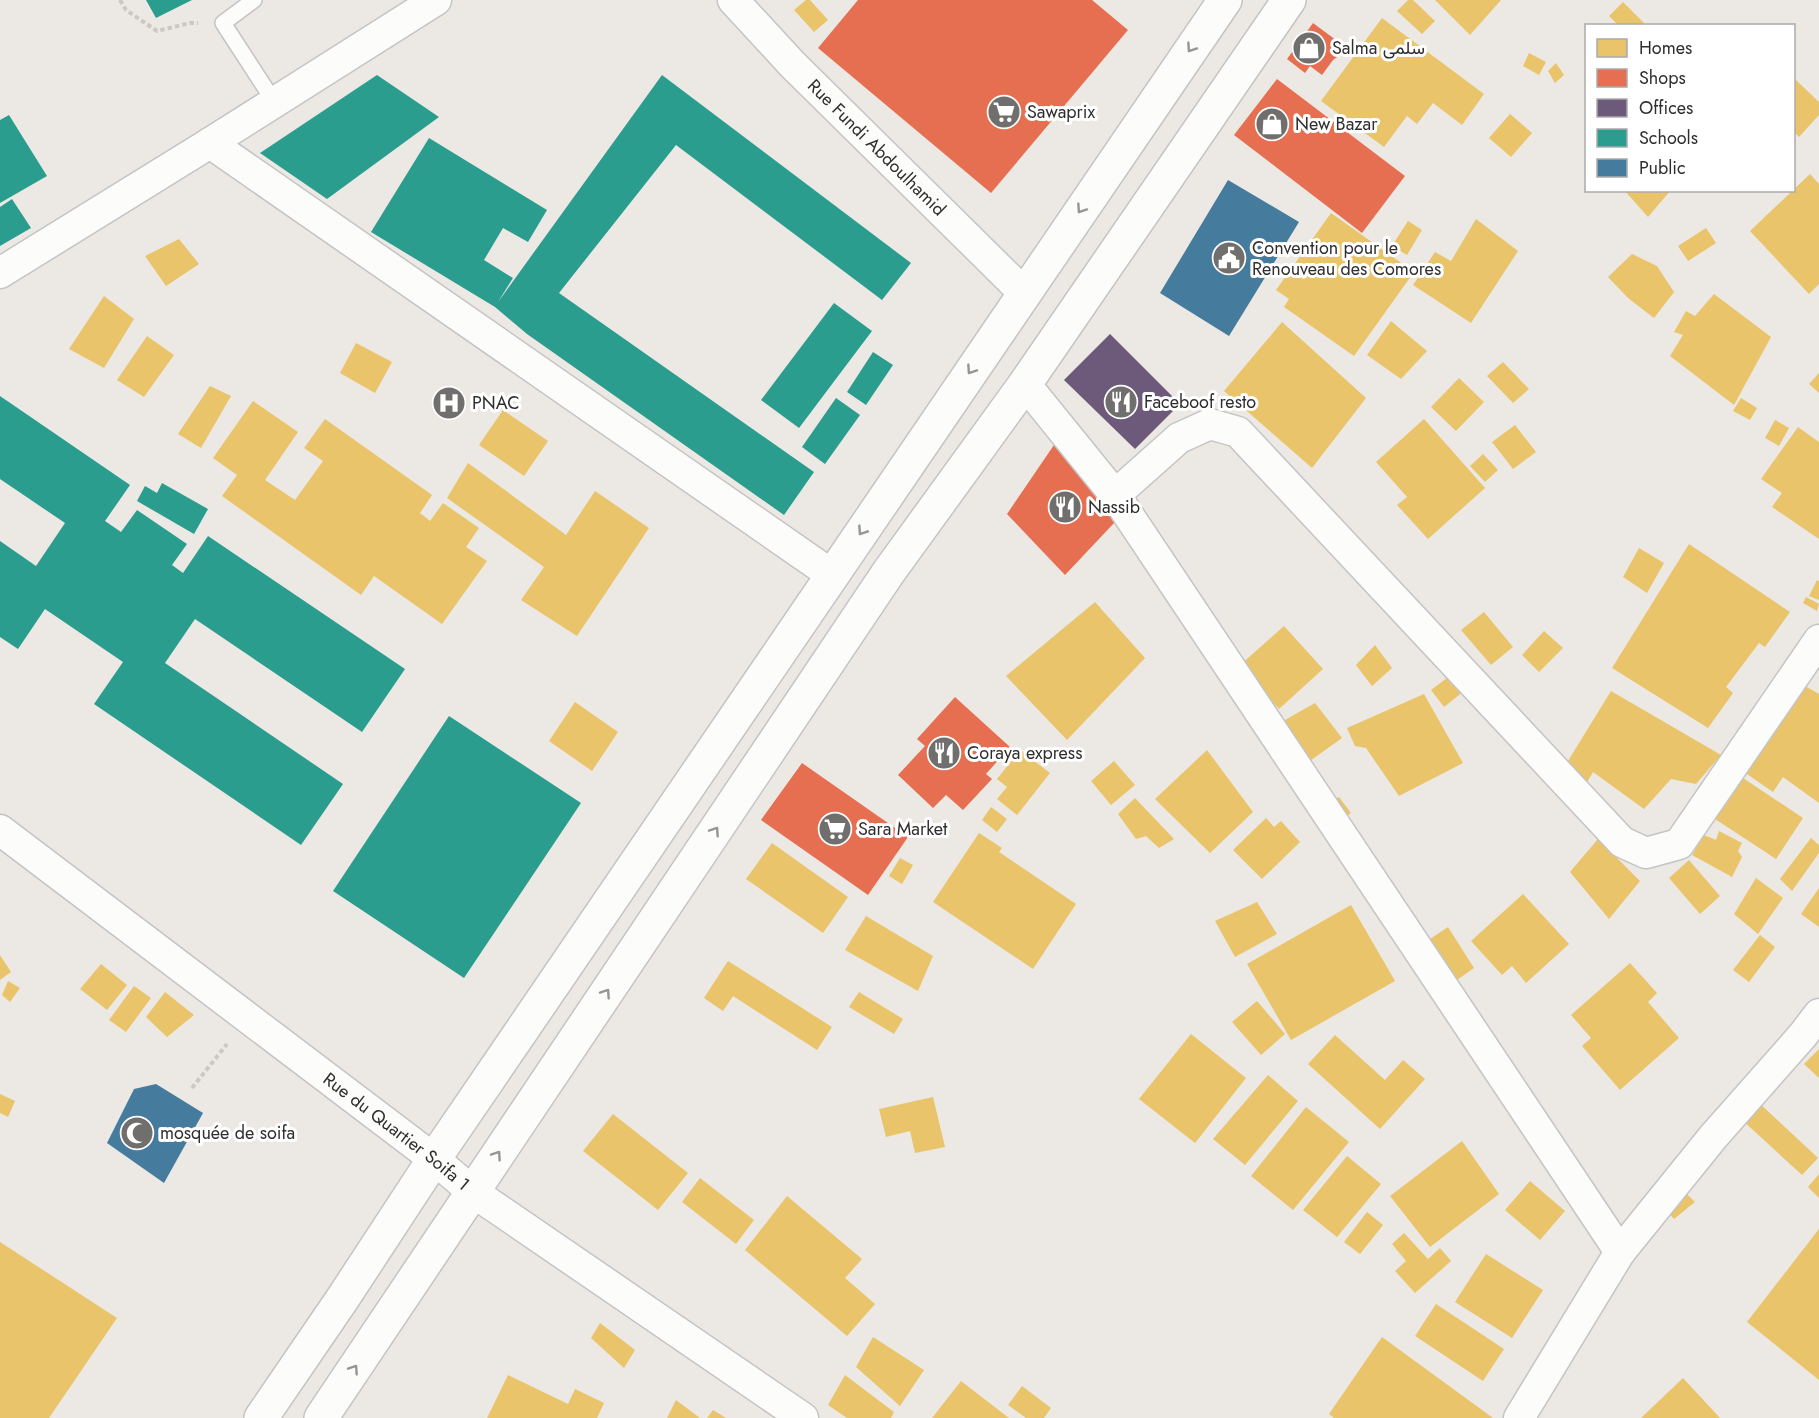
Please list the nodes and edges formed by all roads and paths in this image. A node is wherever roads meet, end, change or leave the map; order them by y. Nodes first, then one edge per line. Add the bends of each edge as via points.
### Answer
1 (120, 0) edge
2 (254, 0) edge
3 (436, 0) edge
4 (733, 0) edge
5 (1225, 0) edge
6 (1289, 0) edge
7 (223, 23) junction
8 (275, 102) junction
9 (210, 143) junction
10 (0, 273) edge
11 (1024, 292) junction
12 (1025, 384) junction
13 (1115, 495) junction
14 (832, 574) junction
15 (1819, 640) edge
16 (0, 830) edge
17 (1819, 1014) edge
18 (247, 1017) junction
19 (192, 1088) dead end
20 (434, 1159) junction
21 (473, 1192) junction
22 (1620, 1252) junction
23 (261, 1418) edge
24 (321, 1418) edge
25 (802, 1418) edge
26 (1519, 1418) edge

1 - 7 path via 126,10 157,31 190,23
2 - 7 lane
3 - 8 street
4 - 11 street, Rue Fundi Abdoulhamid
5 -> 11 main road
6 - 12 main road
7 - 8 lane
8 - 9 street
9 - 10 street
9 - 14 street
11 -> 14 main road
12 - 13 street
21 -> 12 main road via 888,573
13 - 15 street via 1179,438 1210,424 1238,432 1622,842 1646,854 1679,844
13 - 22 street
14 - 20 main road
16 - 18 street, Rue du Quartier Soifa 1
17 - 22 street
18 - 19 path
18 - 20 street, Rue du Quartier Soifa 1
20 - 21 street, Rue du Quartier Soifa 1
20 - 23 main road
24 -> 21 main road
21 - 25 street, Rue du Quartier Soifa 1
22 - 26 street

